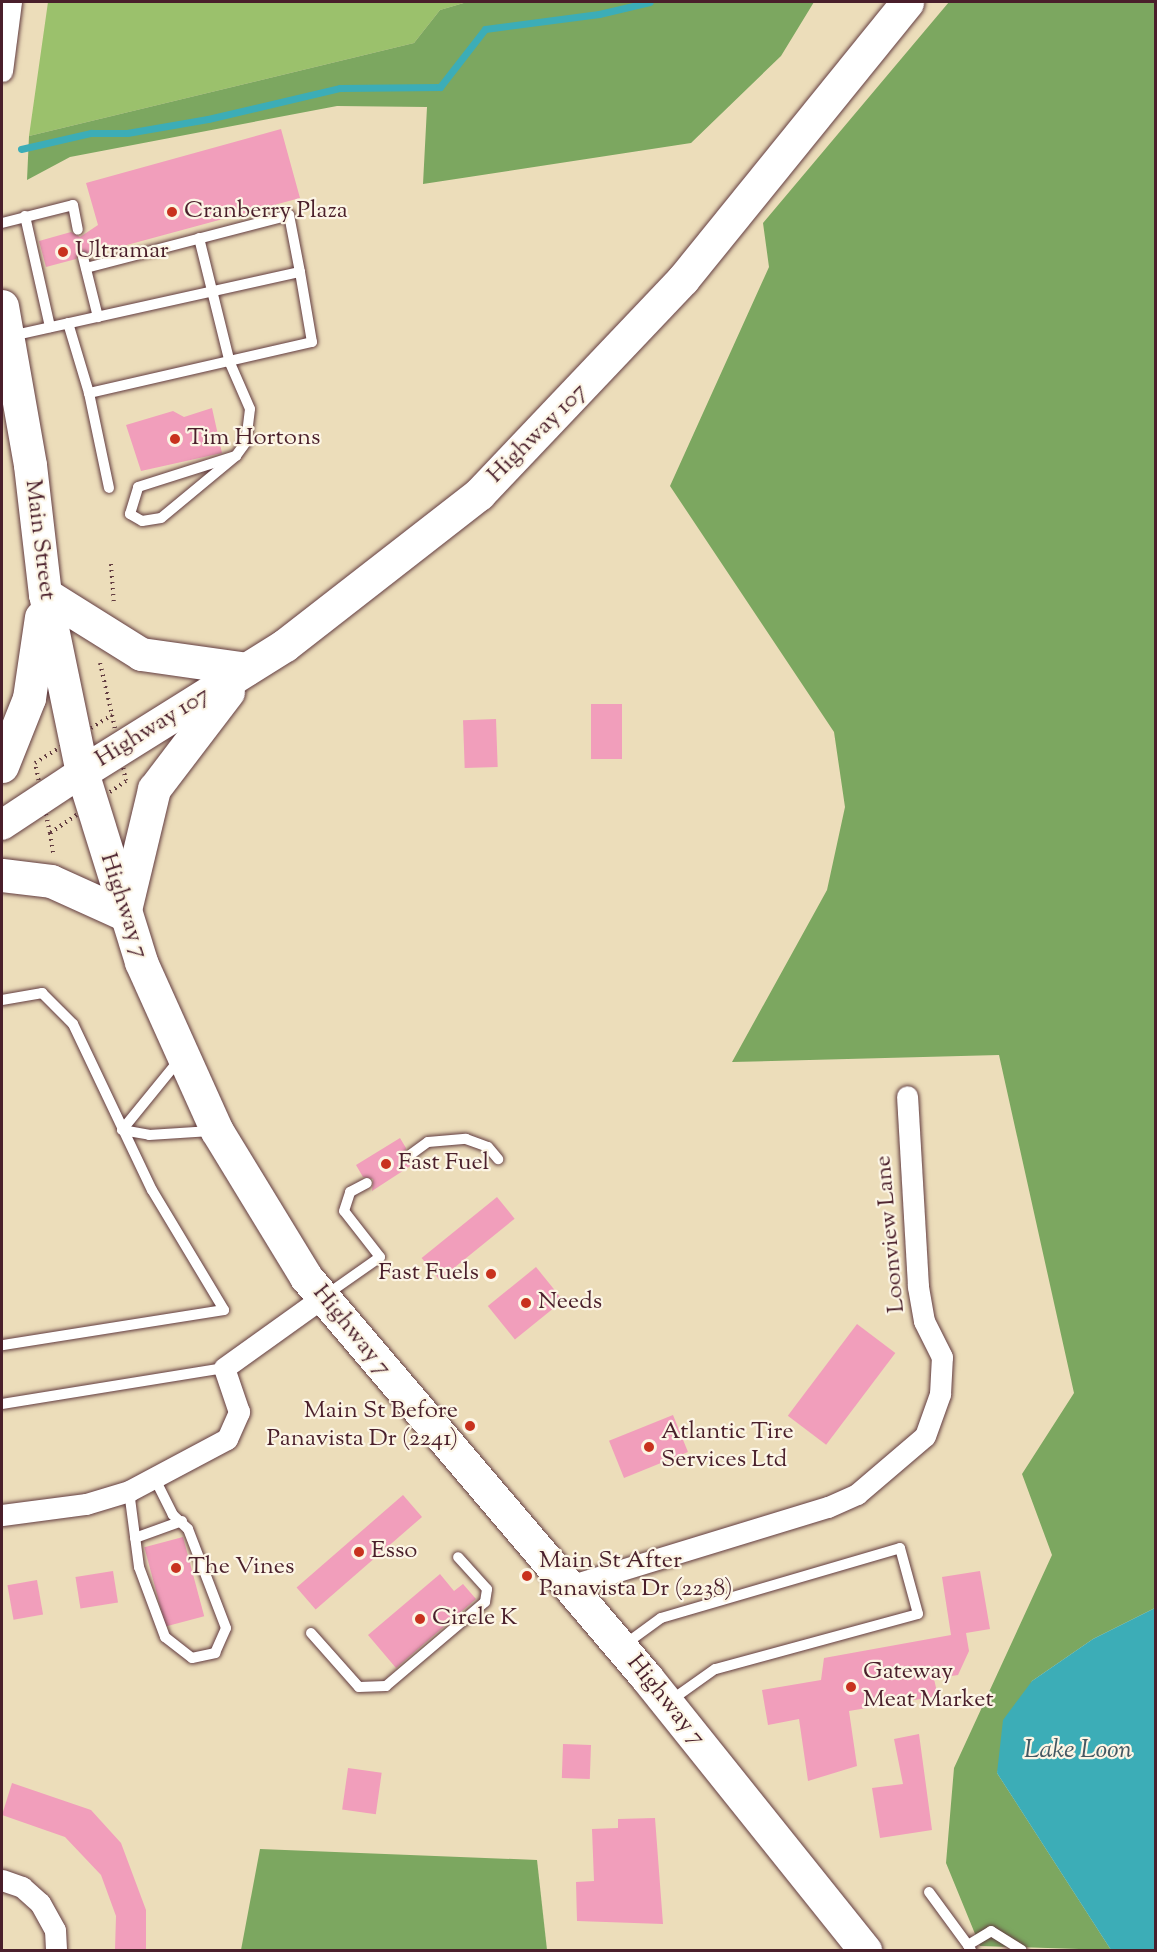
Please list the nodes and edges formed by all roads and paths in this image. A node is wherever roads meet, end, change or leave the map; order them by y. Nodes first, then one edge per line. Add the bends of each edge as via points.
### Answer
1 (11, 2) edge
2 (907, 2) edge
3 (2, 71) edge
4 (25, 216) junction
5 (2, 223) edge
6 (78, 230) dead end
7 (199, 238) junction
8 (300, 272) junction
9 (212, 292) junction
10 (99, 317) junction
11 (4, 322) edge
12 (68, 323) junction
13 (50, 327) junction
14 (230, 363) junction
15 (88, 393) junction
16 (236, 456) junction
17 (110, 488) dead end
18 (111, 564) dead end
19 (45, 594) junction
20 (112, 614) dead end
21 (98, 651) dead end
22 (246, 669) junction
23 (111, 715) dead end
24 (2, 766) edge
25 (82, 772) junction
26 (2, 825) edge
27 (2, 875) edge
28 (124, 914) junction
29 (2, 1000) edge
30 (180, 1058) junction
31 (907, 1096) dead end
32 (122, 1130) junction
33 (217, 1131) junction
34 (410, 1155) dead end
35 (498, 1160) dead end
36 (367, 1183) dead end
37 (323, 1297) junction
38 (2, 1345) edge
39 (224, 1368) junction
40 (2, 1404) edge
41 (155, 1479) junction
42 (129, 1491) junction
43 (2, 1515) edge
44 (182, 1521) junction
45 (135, 1538) junction
46 (459, 1557) dead end
47 (569, 1586) junction
48 (311, 1633) dead end
49 (621, 1647) junction
50 (667, 1703) junction
51 (2, 1880) edge
52 (929, 1892) dead end
53 (970, 1948) edge
54 (56, 1950) edge
55 (865, 1950) edge
56 (1022, 1950) edge

1 - 3 street
2 - 22 main road, Highway 107 via 683,279 534,440 433,533
4 - 5 lane
4 - 6 lane via 73,205
4 - 13 lane
7 - 8 lane via 290,215
7 - 9 lane
7 - 10 lane via 84,263
8 - 9 lane
8 - 14 lane via 312,342
9 - 10 lane
9 - 14 lane
10 - 12 lane
11 - 13 lane
11 - 19 main road, Main Street
12 - 13 lane
12 - 15 lane
14 - 15 lane
14 - 16 lane via 250,409 246,442
15 - 17 lane
16 - 16 lane via 161,518 142,521 130,514 138,487
18 - 20 path
19 - 22 main road via 141,654
19 - 24 main road via 29,698
19 - 25 main road, Main Street
21 - 23 path
22 - 25 main road, Highway 107
22 - 28 main road via 154,789
25 - 26 main road
25 - 28 main road, Highway 7
27 - 28 main road via 51,881
28 - 30 main road, Highway 7
29 - 32 lane via 28,992 54,1000 73,1024
30 - 32 lane
30 - 33 main road, Highway 7
31 - 47 street, Loonview Lane via 918,1286 924,1321 942,1357 940,1394 925,1436 857,1494 828,1507
32 - 33 lane via 149,1135
32 - 38 lane via 224,1310
33 - 37 main road, Highway 7 via 275,1230
34 - 35 lane via 428,1142 466,1139 488,1147
36 - 37 lane via 350,1192 344,1211 380,1257
37 - 39 street
37 - 47 main road, Highway 7
39 - 40 lane
39 - 41 street via 238,1404 233,1431
41 - 42 street
41 - 44 lane via 173,1515
42 - 43 street via 74,1506
42 - 45 lane
44 - 45 lane
44 - 45 lane via 226,1628 215,1653 203,1658 178,1650 165,1637 140,1567
46 - 48 lane via 487,1588 485,1602 386,1686 359,1687
47 - 49 main road, Highway 7
49 - 50 main road, Highway 7
49 - 50 lane via 661,1618 900,1548 918,1614 715,1669
50 - 55 main road, Highway 7
51 - 54 street via 22,1887 40,1903 55,1929
52 - 53 lane
53 - 56 lane via 991,1931

